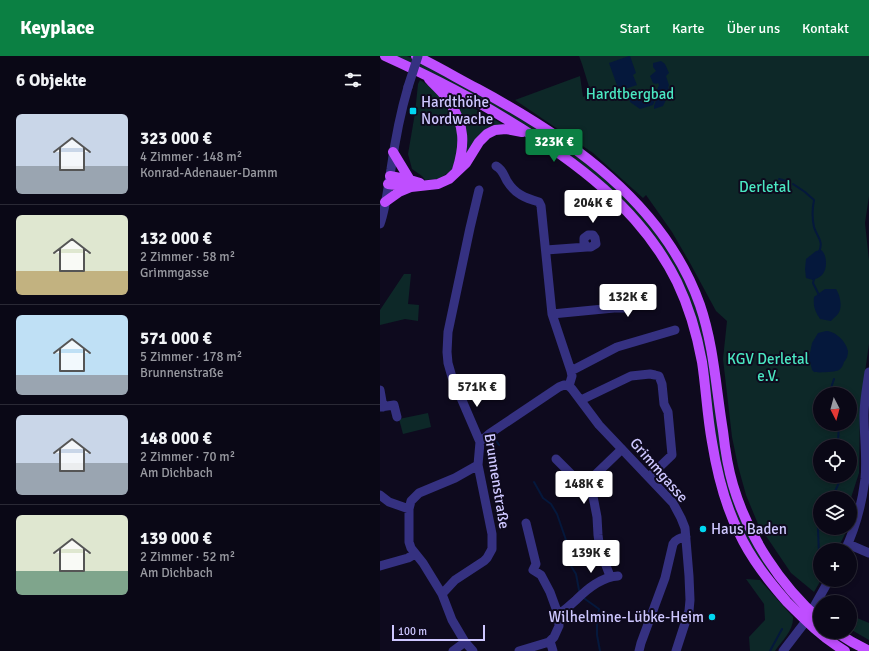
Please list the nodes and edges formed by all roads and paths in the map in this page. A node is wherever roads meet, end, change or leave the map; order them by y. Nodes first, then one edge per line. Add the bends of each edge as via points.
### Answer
1 (385, 56) edge
2 (416, 57) edge
3 (424, 73) junction
4 (531, 134) junction
5 (393, 152) junction
6 (496, 166) dead end
7 (457, 171) junction
8 (389, 180) junction
9 (410, 183) junction
10 (479, 190) dead end
11 (385, 202) junction
12 (380, 224) edge
13 (587, 247) dead end
14 (546, 250) junction
15 (614, 308) dead end
16 (552, 314) junction
17 (675, 330) dead end
18 (571, 371) junction
19 (869, 372) edge
20 (568, 386) junction
21 (380, 390) edge
22 (581, 400) junction
23 (381, 407) edge
24 (397, 417) dead end
25 (480, 442) junction
26 (622, 449) junction
27 (556, 459) dead end
28 (478, 466) junction
29 (649, 477) junction
30 (591, 486) junction
31 (380, 495) edge
32 (409, 509) junction
33 (526, 523) dead end
34 (686, 537) junction
35 (848, 543) edge
36 (857, 550) edge
37 (415, 554) junction
38 (869, 554) edge
39 (380, 566) edge
40 (825, 587) edge
41 (442, 594) junction
42 (558, 614) junction
43 (809, 617) junction
44 (813, 618) edge
45 (847, 639) edge
46 (550, 641) junction
47 (465, 642) junction
48 (453, 651) edge
49 (473, 651) edge
50 (519, 651) edge
51 (553, 651) edge
52 (639, 651) edge
53 (676, 651) edge
54 (783, 651) edge
55 (845, 651) edge
56 (869, 651) edge

1 - 3 main road
2 - 5 street, bridge
2 - 43 main road via 500,101 583,155 634,201 656,226 688,276 700,305 714,364 728,467 741,509 772,566 795,594
3 - 4 main road
3 - 7 main road via 450,102 458,117 463,133 462,155
4 - 7 main road via 506,129 487,134
4 - 43 main road via 590,176 610,194 646,233 669,268 688,308 696,333 715,462 730,514 739,535 773,586
5 - 8 street
5 - 9 main road
6 - 14 street via 501,169 518,194 539,202
7 - 9 main road via 449,179 438,184
8 - 9 main road
8 - 11 street
9 - 11 main road
10 - 25 street, Brunnenstraße via 448,332 447,352 452,377
11 - 12 street
13 - 14 street
14 - 16 street
15 - 16 street
16 - 18 street
17 - 18 street via 617,347
18 - 20 street
19 - 35 street via 864,414 864,480 861,502
20 - 22 street, Grimmgasse
20 - 25 street via 559,387
21 - 23 street
22 - 26 street, Grimmgasse via 599,425
22 - 29 street via 631,376 659,376 668,412 672,455
23 - 24 street via 394,405
25 - 28 street, Brunnenstraße
26 - 29 street, Grimmgasse
26 - 30 street via 595,475
27 - 30 street via 582,485
28 - 32 street via 420,494 411,501
28 - 41 street, Brunnenstraße via 492,534 492,549 484,561 455,580
29 - 34 street, Grimmgasse via 673,503 685,528
30 - 42 street via 600,550 614,576 595,584 564,612
31 - 32 street via 389,502
32 - 37 street via 409,542
33 - 42 street via 536,564 533,570 541,575
34 - 52 street via 673,544 665,578
34 - 53 street, Grimmgasse via 690,600
36 - 38 street
37 - 39 street
37 - 41 street
40 - 43 street
41 - 47 street via 452,620
42 - 46 street via 559,626
43 - 44 main road
43 - 54 street
43 - 55 main road via 822,635
45 - 56 main road
46 - 50 street
46 - 51 street
47 - 48 street
47 - 49 street

